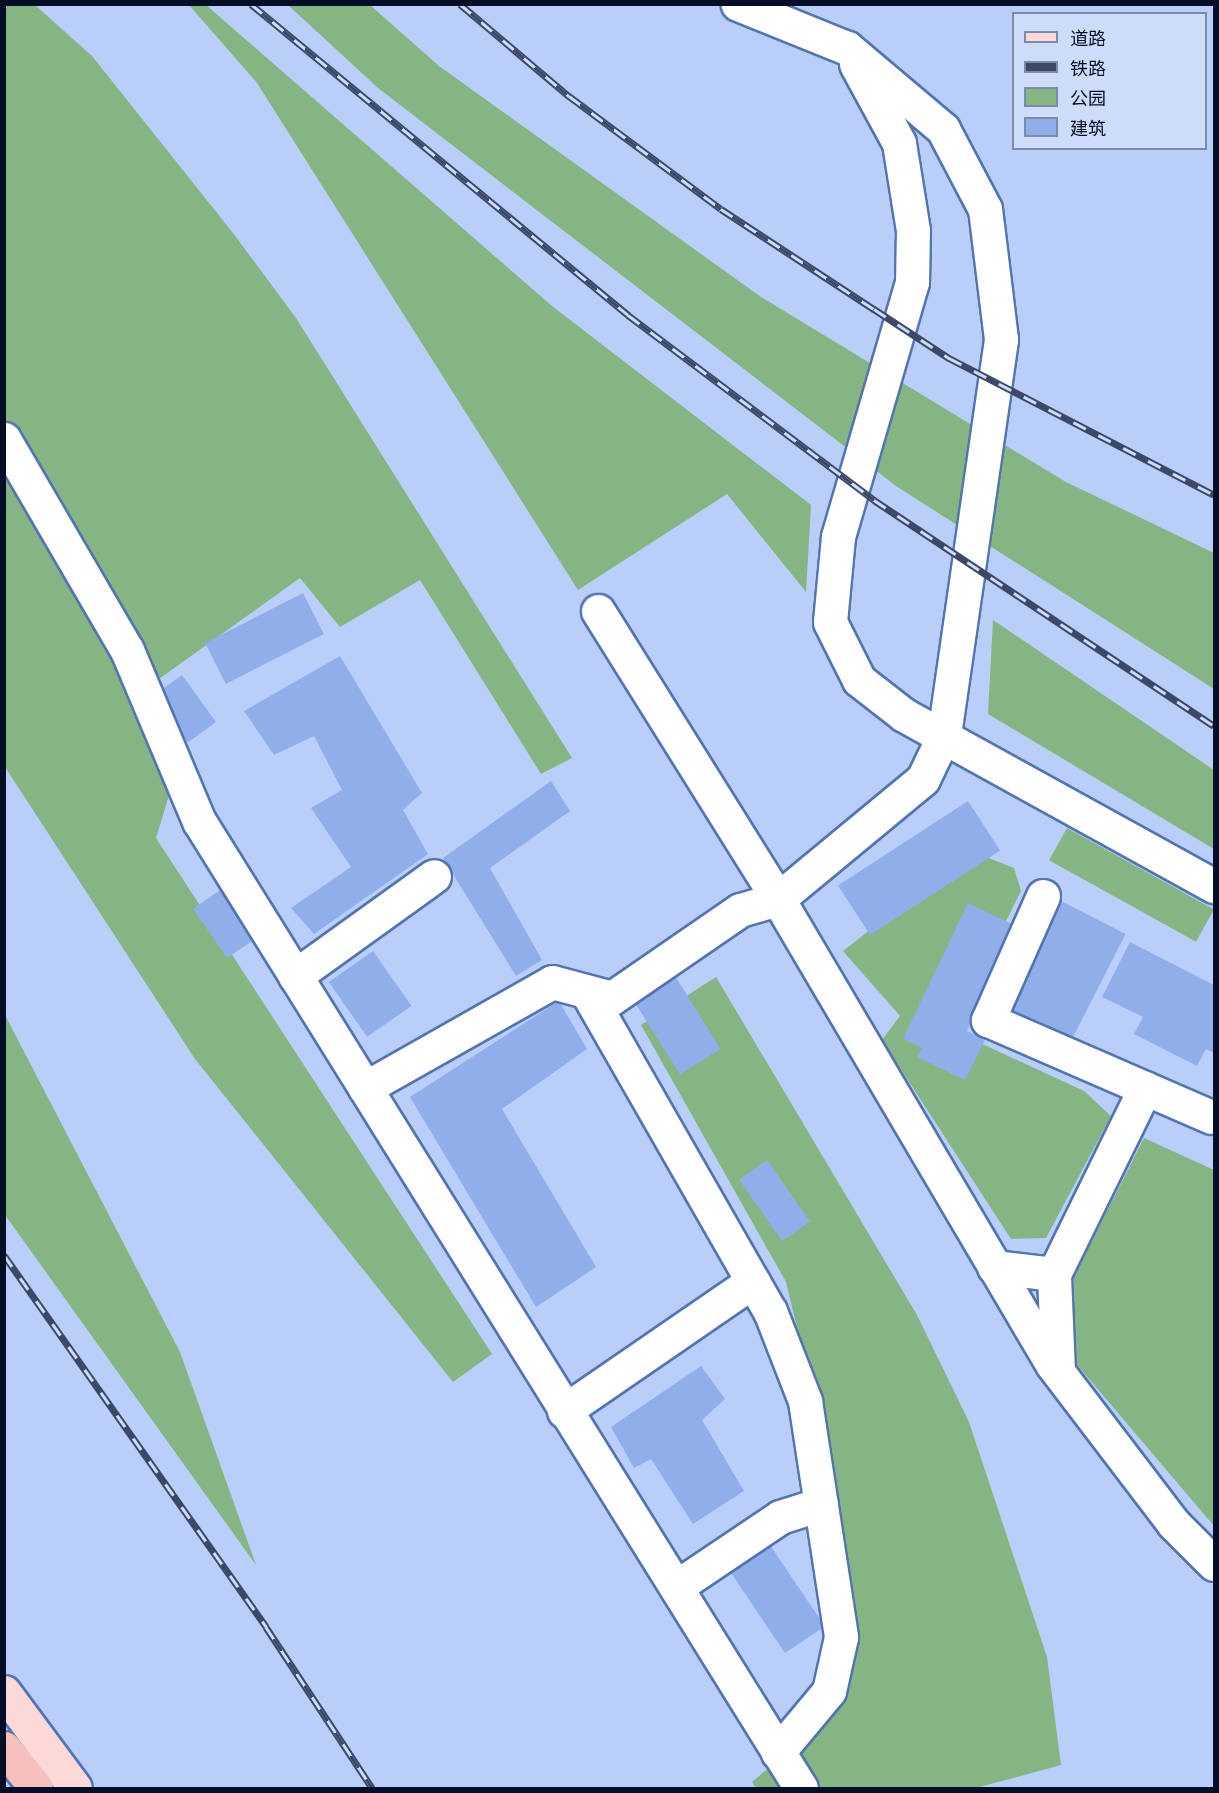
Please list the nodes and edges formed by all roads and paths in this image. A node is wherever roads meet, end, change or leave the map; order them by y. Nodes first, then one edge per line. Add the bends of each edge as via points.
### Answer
1 (738, 4) edge
2 (847, 48) junction
3 (4, 439) edge
4 (598, 611) dead end
5 (944, 735) junction
6 (434, 876) dead end
7 (1215, 886) edge
8 (1042, 896) dead end
9 (778, 899) junction
10 (295, 976) junction
11 (587, 992) junction
12 (365, 1088) junction
13 (1145, 1088) junction
14 (1210, 1117) dead end
15 (994, 1267) junction
16 (1054, 1275) junction
17 (753, 1281) junction
18 (1058, 1373) junction
19 (564, 1411) junction
20 (821, 1504) junction
21 (1215, 1564) edge
22 (676, 1587) junction
23 (4, 1692) edge
24 (4, 1748) edge
25 (778, 1752) junction
26 (36, 1788) edge
27 (75, 1788) edge
28 (801, 1788) edge

1 - 2 street
2 - 5 street via 943,129 985,209 1000,339
2 - 5 street via 899,143 913,230 912,282 838,537 830,622 859,680 904,715
3 - 10 street via 127,650 199,821
4 - 9 street
5 - 7 street
5 - 9 street via 922,779
6 - 10 street
8 - 13 street via 988,1020
9 - 11 street via 740,910 612,998
9 - 15 street
10 - 12 street
11 - 12 street via 552,982
11 - 17 street
12 - 19 street
13 - 14 street
13 - 16 street
15 - 16 street
15 - 18 street
16 - 18 street
17 - 19 street
17 - 20 street via 805,1401
18 - 21 street via 1173,1523
19 - 22 street
20 - 22 street via 780,1517
20 - 25 street via 841,1637 829,1691
22 - 25 street
23 - 27 main road
24 - 26 highway
25 - 28 street

